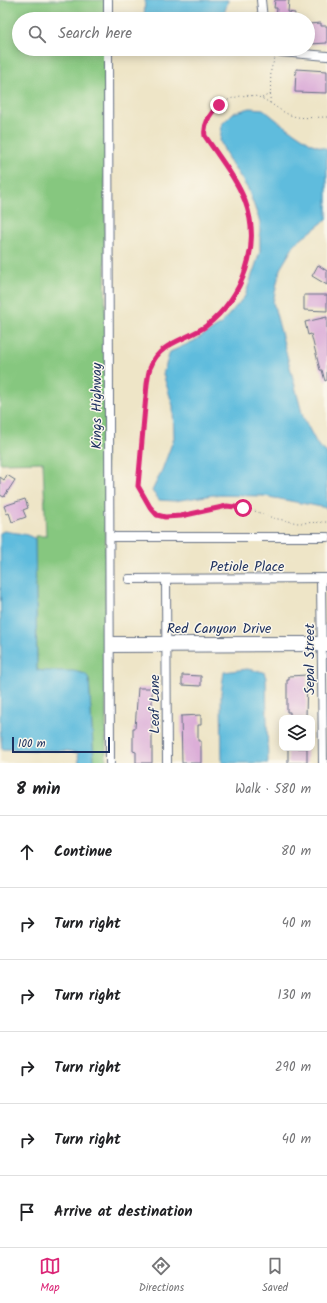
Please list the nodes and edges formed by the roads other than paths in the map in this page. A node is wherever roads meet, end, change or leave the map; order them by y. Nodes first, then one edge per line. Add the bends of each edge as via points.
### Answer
1 (108, 0) edge
2 (261, 0) edge
3 (108, 12) edge
4 (262, 12) edge
5 (315, 55) edge
6 (108, 56) edge
7 (327, 56) edge
8 (110, 537) junction
9 (327, 537) edge
10 (324, 578) edge
11 (129, 579) dead end
12 (166, 579) junction
13 (111, 644) junction
14 (167, 644) junction
15 (325, 644) edge
16 (110, 763) edge
17 (167, 763) edge
18 (323, 763) edge

1 - 3 street
2 - 4 street
5 - 7 street
6 - 8 street, Kings Highway
8 - 9 street
8 - 13 street, Kings Highway
10 - 12 street, Petiole Place
10 - 15 street, Sepal Street
11 - 12 street, Petiole Place
12 - 14 street
13 - 14 street, Red Canyon Drive
13 - 16 street, Kings Highway
14 - 15 street, Red Canyon Drive
14 - 17 street, Leaf Lane
15 - 18 street, Sepal Street

